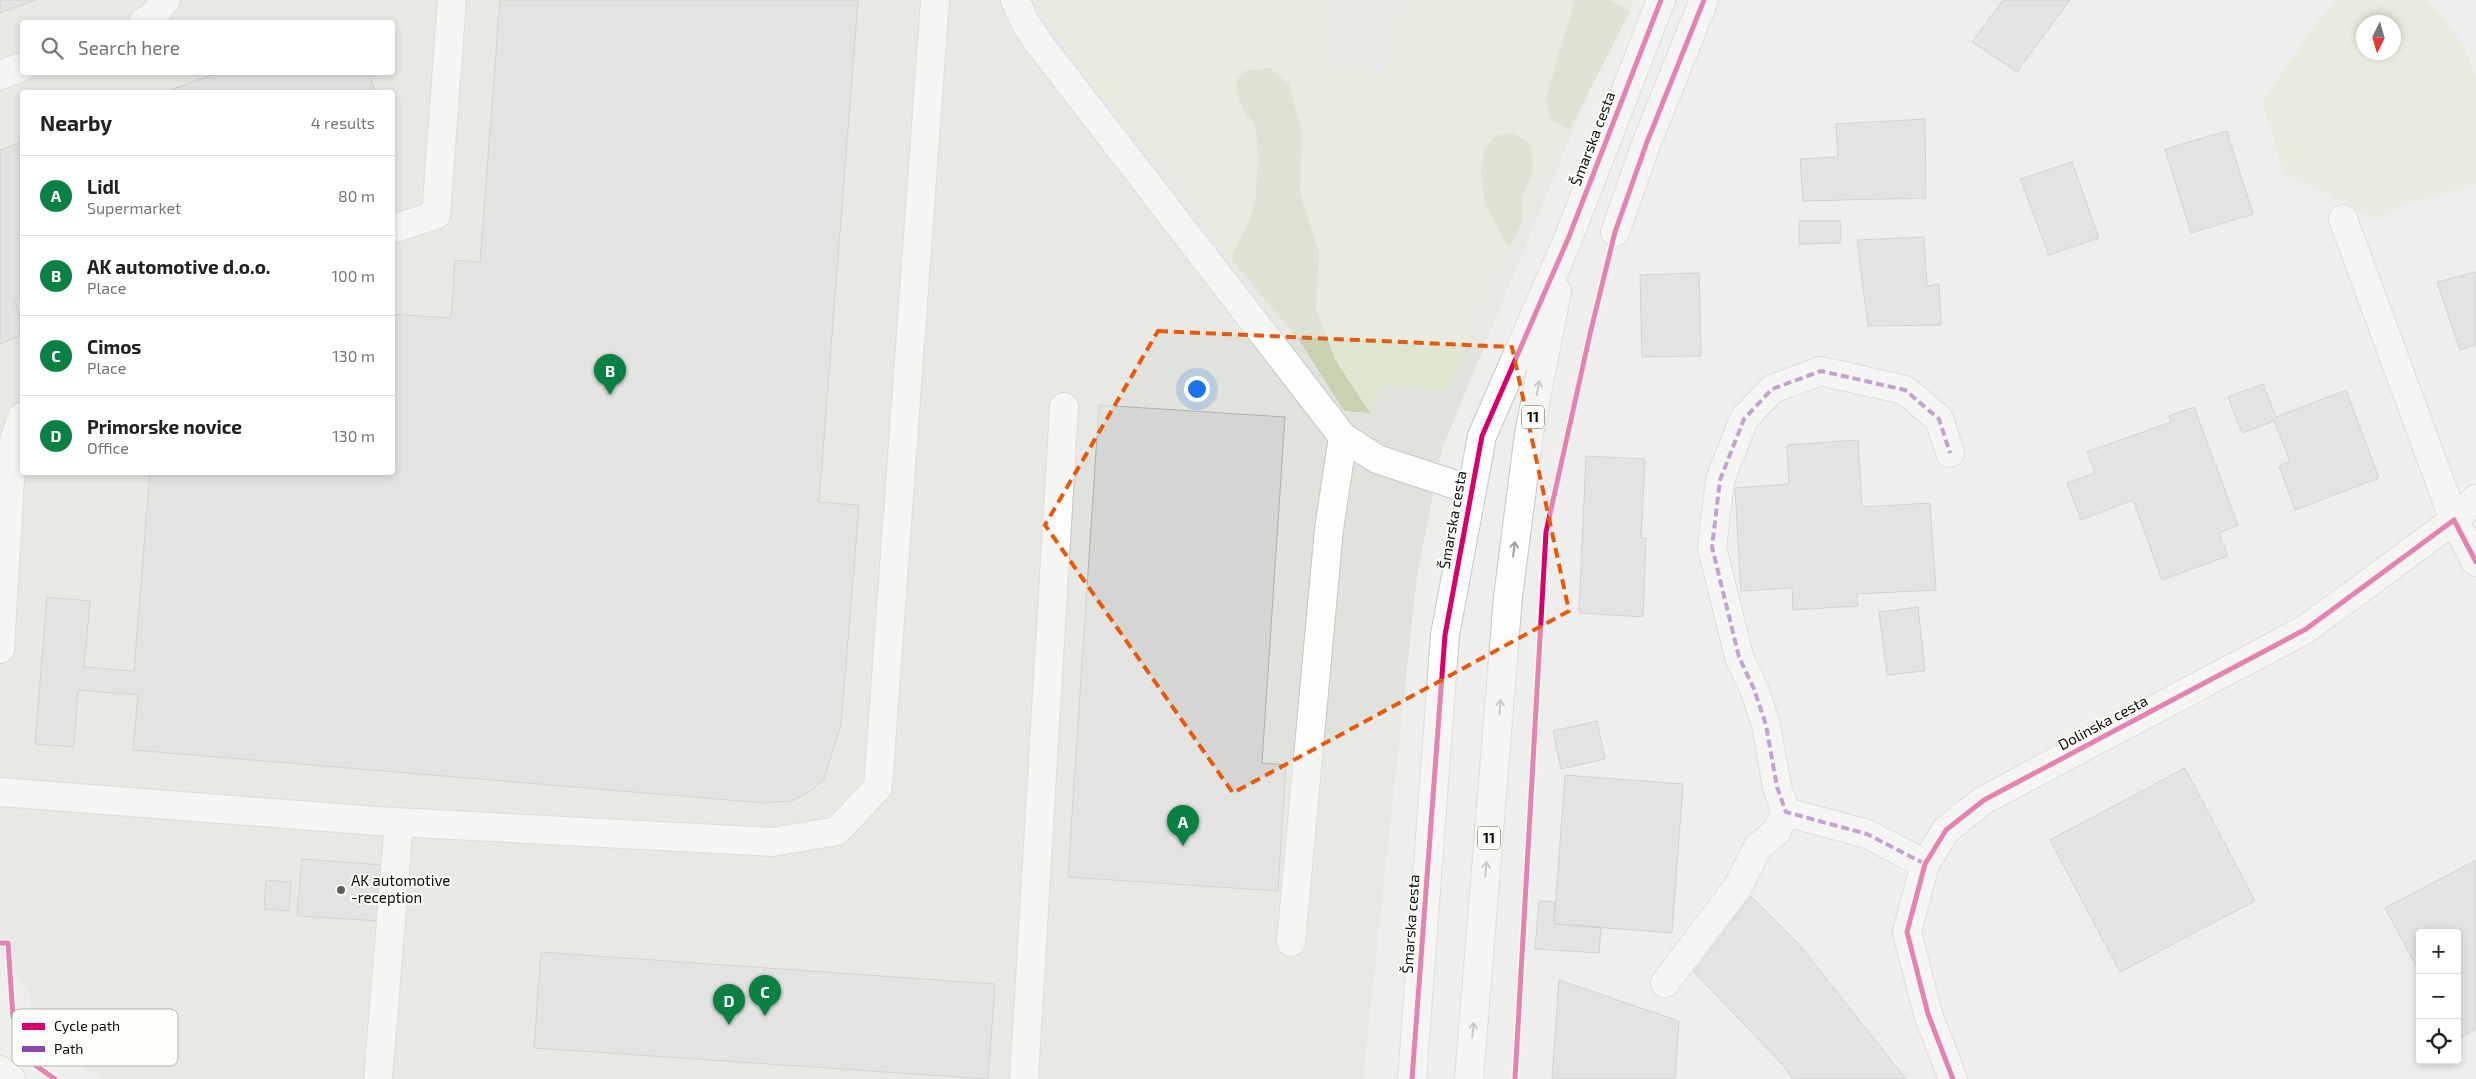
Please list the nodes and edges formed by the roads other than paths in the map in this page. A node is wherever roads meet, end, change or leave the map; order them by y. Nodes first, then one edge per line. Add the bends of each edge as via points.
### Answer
1 (166, 0) edge
2 (452, 0) edge
3 (935, 0) edge
4 (1015, 0) edge
5 (1661, 0) edge
6 (1704, 0) edge
7 (147, 20) edge
8 (20, 68) edge
9 (0, 75) edge
10 (2343, 219) dead end
11 (395, 228) edge
12 (1615, 232) dead end
13 (1568, 239) junction
14 (1064, 407) dead end
15 (20, 423) edge
16 (1343, 437) junction
17 (1950, 453) dead end
18 (1471, 490) junction
19 (2476, 500) edge
20 (2454, 520) junction
21 (2476, 562) edge
22 (0, 649) edge
23 (0, 792) edge
24 (1786, 812) junction
25 (399, 822) junction
26 (1925, 864) junction
27 (1290, 942) dead end
28 (1665, 983) dead end
29 (0, 1070) edge
30 (11, 1079) edge
31 (378, 1079) edge
32 (1024, 1079) edge
33 (1412, 1079) edge
34 (1468, 1079) edge
35 (1953, 1079) edge

1 - 7 street
2 - 11 street via 436,215
3 - 25 street via 878,787 837,832 772,842
4 - 16 street via 1038,42
5 - 13 street, Šmarska cesta / 11
6 - 12 street
8 - 9 street
10 - 20 street
13 - 18 street, Šmarska cesta / 11 via 1482,436
34 -> 13 street, Šmarska cesta / 11 via 1508,597 1529,434
14 - 32 street
15 - 22 street via 12,447
16 - 18 street via 1377,459
16 - 27 street via 1329,529
17 - 24 street via 1939,419 1905,390 1821,371 1772,389 1744,419 1720,480 1712,547 1739,657 1766,725 1777,787
18 - 33 street, Šmarska cesta / 11 via 1445,635
19 - 20 street, Dolinska cesta
20 - 21 street
20 - 26 street, Dolinska cesta via 2306,629 1984,800 1946,830
23 - 25 street
24 - 26 street via 1867,834
24 - 28 street via 1776,832 1758,847 1737,888
25 - 31 street
26 - 35 street, Dolinska cesta via 1906,932 1928,1014
29 - 30 street

